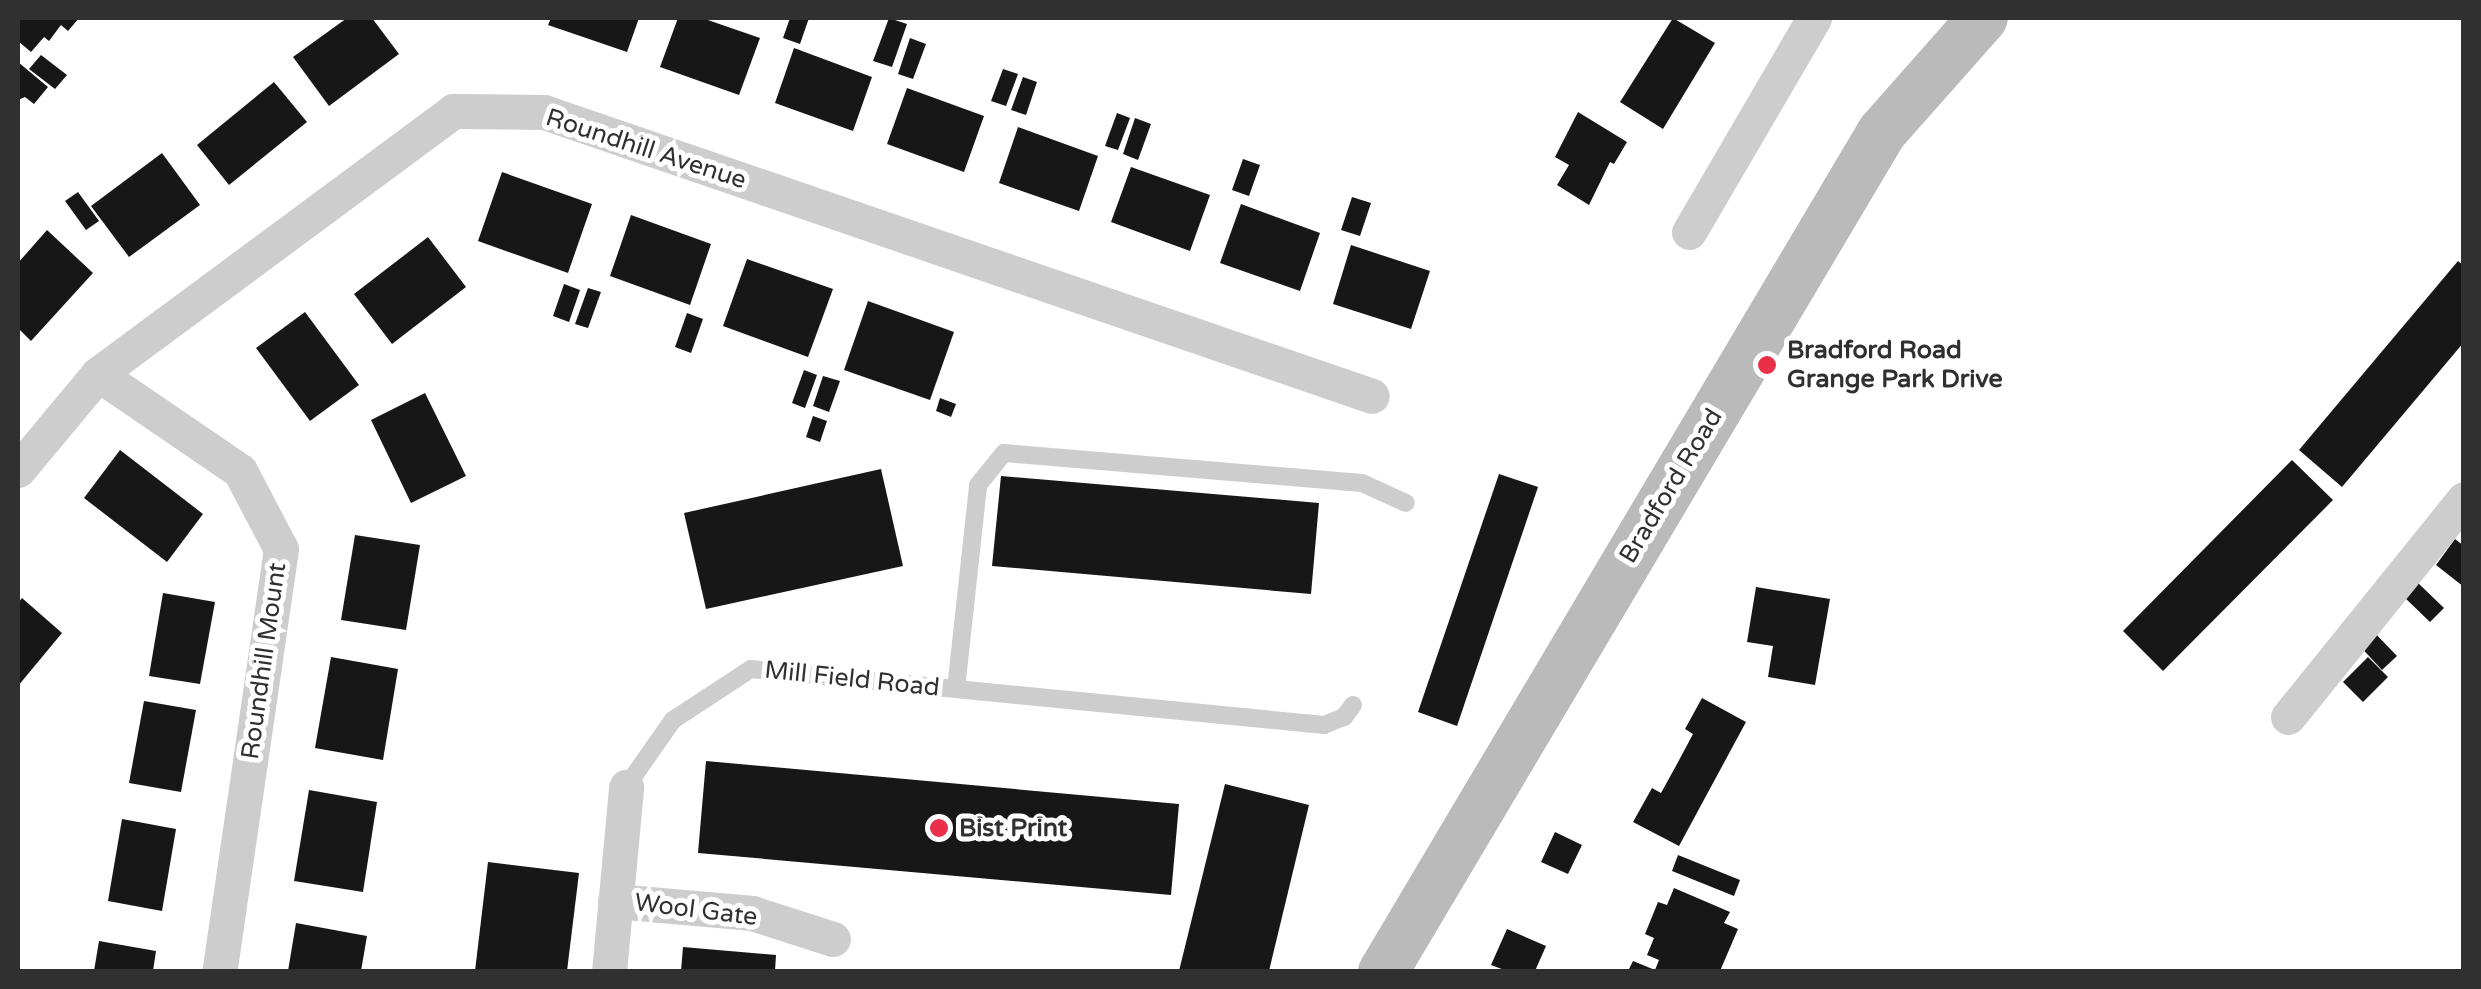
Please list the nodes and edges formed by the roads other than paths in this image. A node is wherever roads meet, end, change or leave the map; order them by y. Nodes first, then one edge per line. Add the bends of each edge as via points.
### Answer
1 (1814, 18) edge
2 (1983, 18) edge
3 (1690, 232) dead end
4 (98, 374) junction
5 (1372, 396) dead end
6 (18, 470) edge
7 (2464, 499) edge
8 (1406, 503) dead end
9 (956, 689) junction
10 (1352, 705) dead end
11 (2288, 717) dead end
12 (626, 787) joint
13 (615, 901) junction
14 (833, 940) dead end
15 (219, 972) edge
16 (609, 972) edge
17 (1383, 972) edge

1 - 3 street
2 - 17 main road, Bradford Road via 1882,132
4 - 5 street, Roundhill Avenue via 453,110 544,112
4 - 6 street, Roundhill Avenue
4 - 15 street, Roundhill Mount via 240,471 281,549
7 - 11 street
8 - 9 lane via 1362,482 1004,453 978,484
9 - 10 lane, Mill Field Road via 1324,725 1344,717
9 - 12 lane, Mill Field Road via 751,669 673,720
12 - 13 street, Mill Field Road
13 - 14 street, Wool Gate via 752,913
13 - 16 street, Mill Field Road

